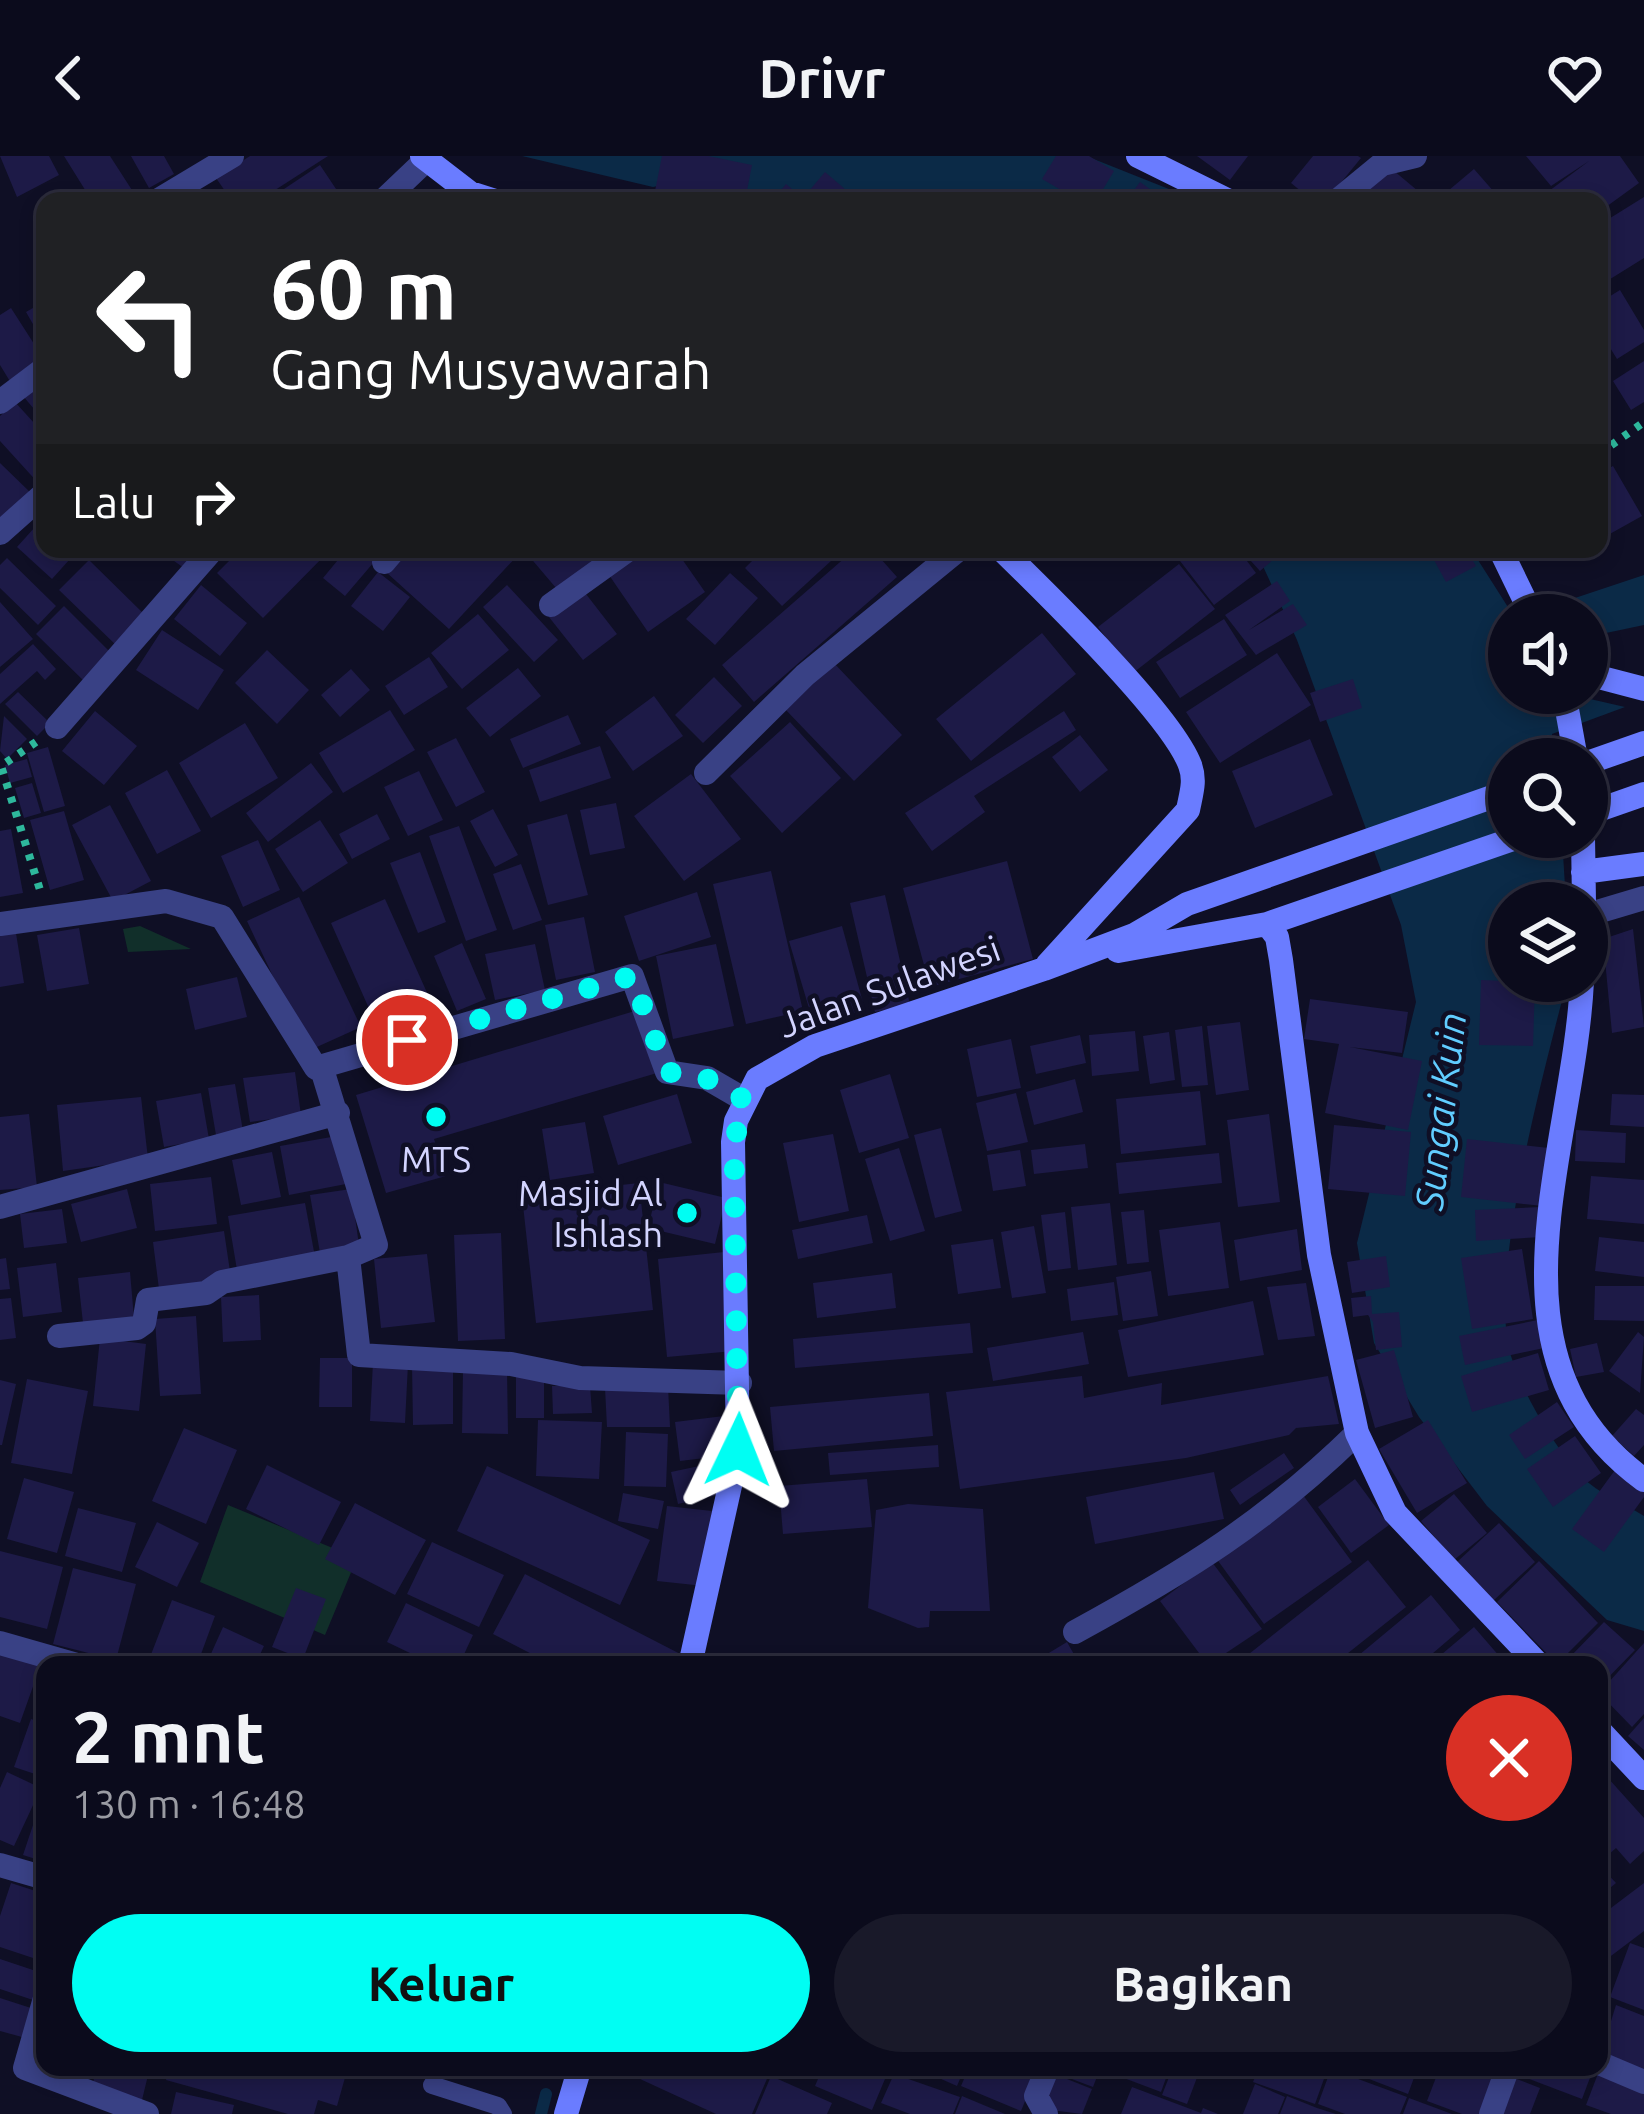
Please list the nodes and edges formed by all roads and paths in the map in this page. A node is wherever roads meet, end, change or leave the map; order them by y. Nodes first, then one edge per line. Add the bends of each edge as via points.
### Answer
1 (232, 156) edge
2 (1138, 156) edge
3 (1415, 156) edge
4 (424, 158) edge
5 (172, 192) edge
6 (392, 192) edge
7 (469, 192) edge
8 (1211, 192) edge
9 (1347, 192) edge
10 (36, 375) edge
11 (0, 402) edge
12 (1644, 422) edge
13 (1608, 448) edge
14 (36, 501) edge
15 (0, 533) edge
16 (205, 558) edge
17 (616, 558) edge
18 (948, 558) edge
19 (1009, 558) edge
20 (1504, 558) edge
21 (1522, 594) edge
22 (551, 605) dead end
23 (1608, 680) edge
24 (1644, 689) edge
25 (57, 727) joint
26 (1644, 743) edge
27 (1608, 756) edge
28 (706, 773) dead end
29 (1644, 794) edge
30 (1488, 798) edge
31 (1608, 807) edge
32 (1488, 848) edge
33 (1583, 858) edge
34 (1644, 864) edge
35 (1583, 872) junction
36 (1583, 882) edge
37 (1644, 898) edge
38 (1608, 909) edge
39 (48, 917) junction
40 (1276, 920) junction
41 (0, 924) edge
42 (1056, 964) junction
43 (1579, 1002) edge
44 (321, 1066) junction
45 (745, 1100) junction
46 (338, 1113) junction
47 (0, 1208) edge
48 (348, 1257) junction
49 (59, 1336) dead end
50 (740, 1383) junction
51 (1357, 1433) junction
52 (1644, 1480) edge
53 (1075, 1632) dead end
54 (0, 1643) edge
55 (46, 1656) edge
56 (692, 1656) edge
57 (1530, 1656) edge
58 (1608, 1740) edge
59 (1644, 1778) edge
60 (0, 1865) edge
61 (36, 1875) edge
62 (36, 2031) edge
63 (1608, 2067) edge
64 (36, 2072) edge
65 (47, 2076) edge
66 (577, 2076) edge
67 (1044, 2076) edge
68 (1505, 2076) edge
69 (1644, 2081) edge
70 (432, 2084) dead end
71 (147, 2114) edge
72 (503, 2114) edge
73 (566, 2114) edge
74 (1046, 2114) edge
75 (1491, 2114) edge

1 - 5 street
2 - 8 street
3 - 9 street via 1382,164
4 - 6 street
4 - 7 street
10 - 11 street
12 - 13 path
14 - 15 street
16 - 25 street
17 - 22 street
18 - 28 street via 805,675
19 - 42 street via 1160,721 1194,782 1188,810
20 - 21 street
23 - 24 street
25 - 39 path via 1,766
26 - 27 street
29 - 31 street
30 - 42 street, Jalan Sulawesi via 1226,890
32 - 40 street, Jalan Sulawesi
33 - 35 street
34 - 35 street
35 - 36 street
37 - 38 street
39 - 41 street
39 - 44 street via 166,901 222,917 310,1065
40 - 42 street, Jalan Sulawesi
40 - 51 street via 1319,1255
42 - 45 street, Jalan Sulawesi via 815,1046 776,1064
43 - 52 street via 1544,1260 1546,1309 1556,1370 1606,1452
44 - 45 street via 621,975 638,981 667,1072 704,1077
44 - 46 street
45 - 50 street via 734,1142
46 - 47 street
46 - 48 street via 376,1239 370,1251
48 - 49 street via 148,1300 136,1328
48 - 50 street via 359,1355 511,1364 580,1378
50 - 56 street via 738,1450
51 - 53 street via 1293,1495 1201,1563
51 - 57 street via 1395,1513
54 - 55 street
58 - 59 street
60 - 61 street
62 - 64 street via 26,2068
63 - 69 street
65 - 71 street
66 - 73 street
67 - 74 street via 1036,2096
68 - 75 street
70 - 72 lane

